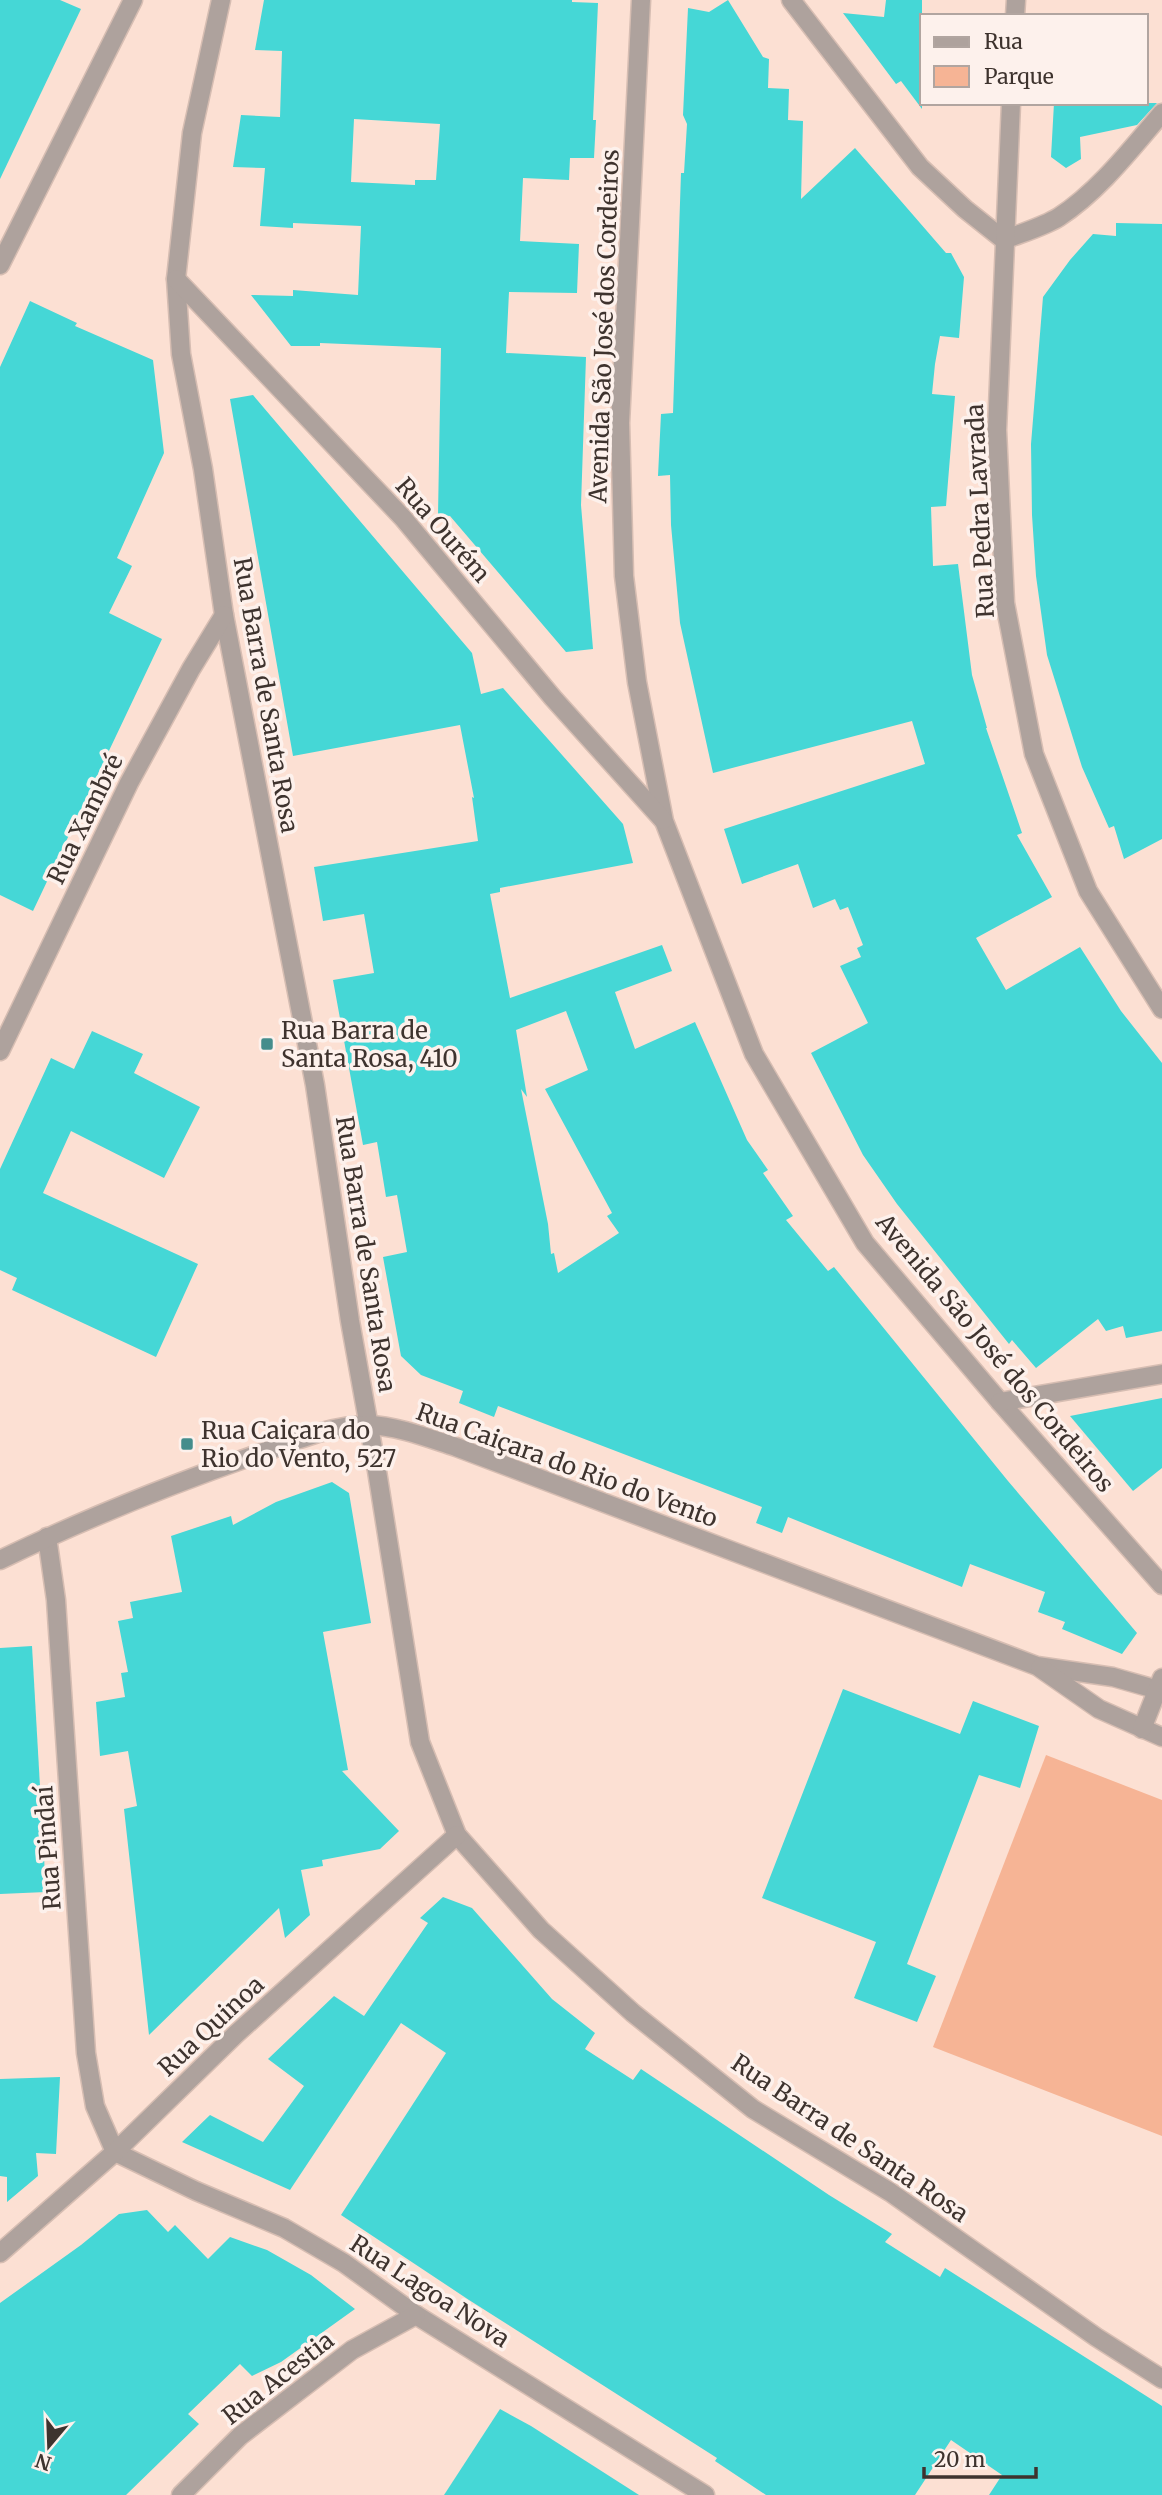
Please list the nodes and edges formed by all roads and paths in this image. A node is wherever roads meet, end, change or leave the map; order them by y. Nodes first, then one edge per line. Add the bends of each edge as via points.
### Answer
1 (133, 0) edge
2 (221, 0) edge
3 (641, 0) edge
4 (791, 0) edge
5 (1011, 105) edge
6 (1162, 113) edge
7 (1004, 240) junction
8 (0, 265) edge
9 (176, 279) junction
10 (224, 615) junction
11 (664, 821) junction
12 (1162, 1009) edge
13 (0, 1051) edge
14 (1162, 1374) edge
15 (1000, 1402) junction
16 (369, 1425) junction
17 (47, 1537) junction
18 (0, 1560) edge
19 (1162, 1585) edge
20 (1037, 1666) junction
21 (1161, 1686) edge
22 (1142, 1729) junction
23 (1162, 1737) edge
24 (457, 1835) junction
25 (115, 2152) junction
26 (0, 2253) edge
27 (416, 2315) junction
28 (1162, 2379) edge
29 (181, 2495) edge
30 (705, 2495) edge

1 - 8 street
2 - 9 street, Rua Barra de Santa Rosa via 192,133
3 - 11 street, Avenida São José dos Cordeiros via 620,423 624,576 637,682
4 - 7 street via 920,167
5 - 7 street, Rua Pedra Lavrada
6 - 7 street via 1083,198 1057,218
7 - 12 street, Rua Pedra Lavrada via 997,430 1005,603 1034,754 1088,891
9 - 10 street, Rua Barra de Santa Rosa via 181,354
9 - 11 street, Rua Ourém via 403,518 553,698
10 - 13 street, Rua Xambré via 129,782
10 - 16 street, Rua Barra de Santa Rosa via 315,1085
11 - 15 street, Avenida São José dos Cordeiros via 754,1054 865,1243
14 - 15 street
15 - 19 street, Avenida São José dos Cordeiros
16 - 17 street, Rua Caiçara do Rio do Vento via 318,1433
16 - 20 street, Rua Caiçara do Rio do Vento via 456,1447
16 - 24 street, Rua Barra de Santa Rosa via 420,1742
17 - 18 street, Rua Caiçara do Rio do Vento
17 - 25 street, Rua Pindaí via 56,1600 86,2053 95,2106
20 - 21 street, Rua Caiçara do Rio do Vento
20 - 22 street, Rua Caiçara do Rio do Vento via 1099,1709
21 - 22 street
22 - 23 street, Rua Caiçara do Rio do Vento
24 - 25 street, Rua Quinoa via 236,2034
24 - 28 street, Rua Barra de Santa Rosa via 541,1930 633,2013 753,2109 890,2192
25 - 26 street, Rua Quinoa
25 - 27 street, Rua Lagoa Nova via 284,2228 344,2263
27 - 29 street, Rua Acestia via 352,2350 240,2436
27 - 30 street, Rua Lagoa Nova

